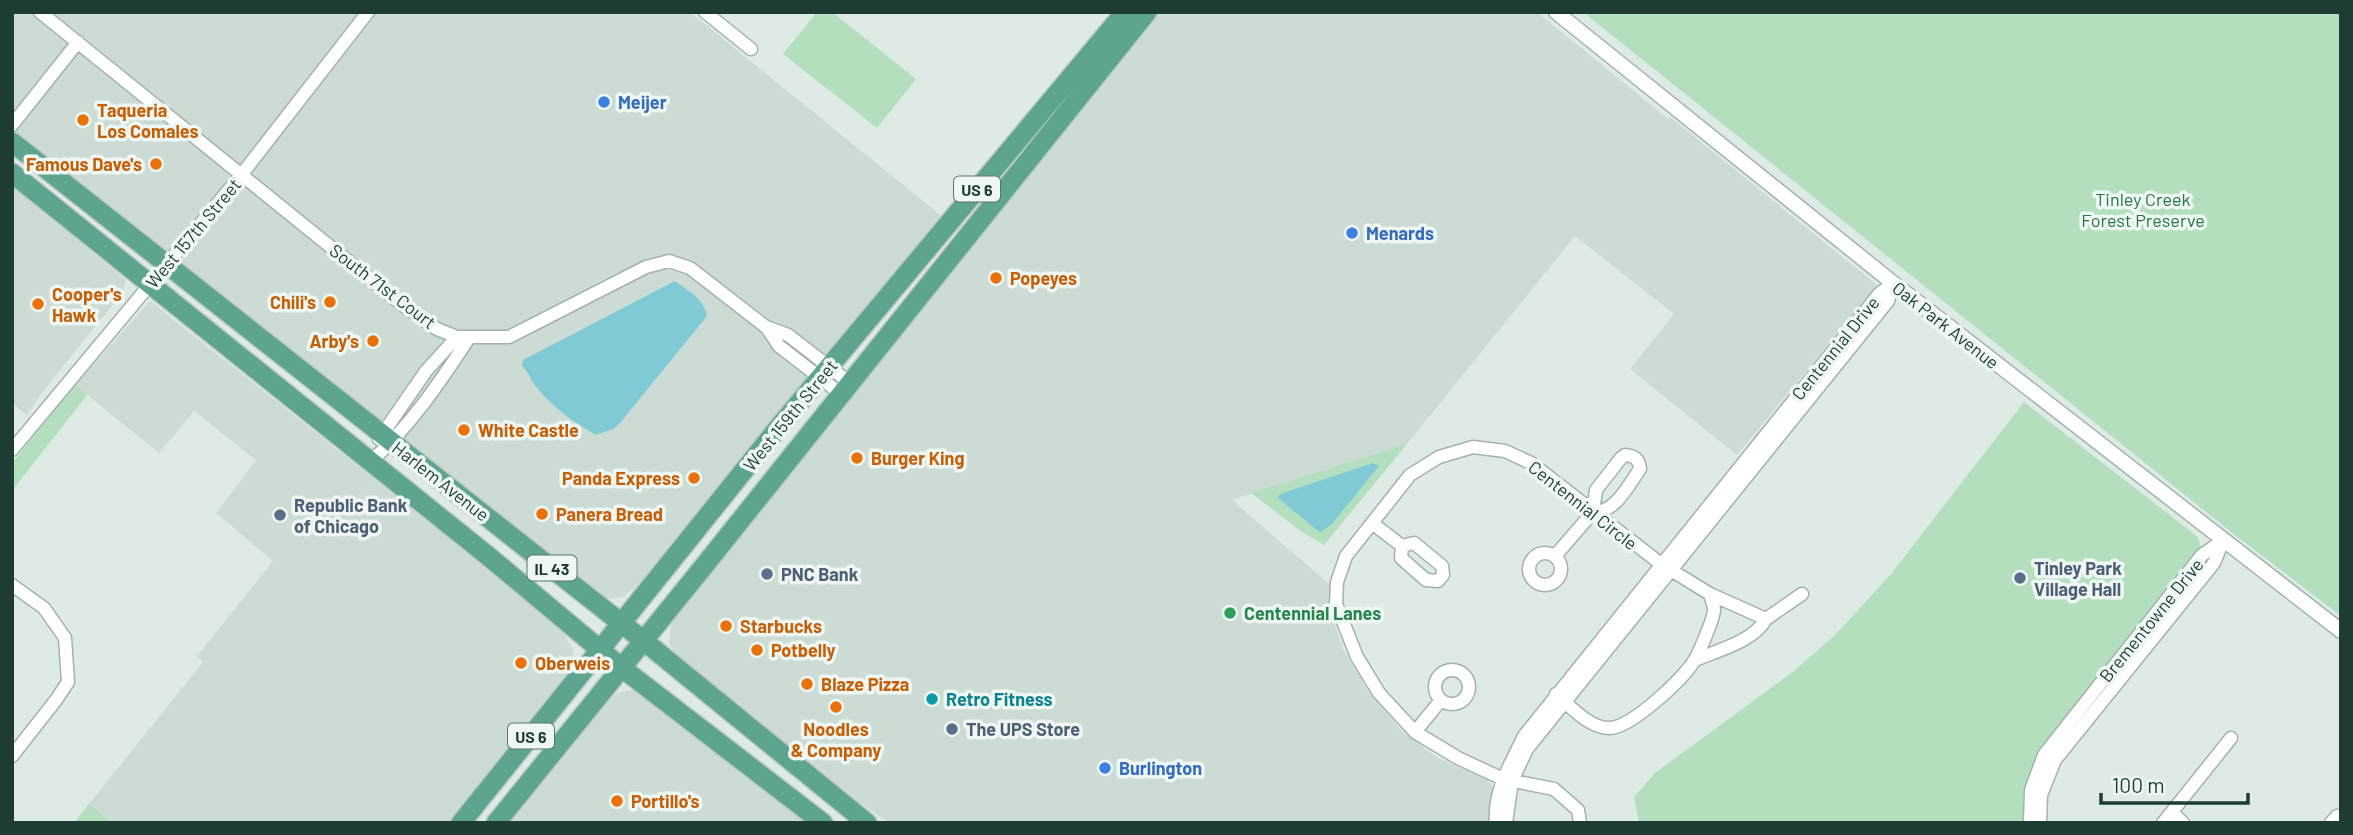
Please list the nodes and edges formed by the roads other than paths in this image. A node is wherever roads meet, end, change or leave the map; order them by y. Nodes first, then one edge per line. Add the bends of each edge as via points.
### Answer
1 (40, 12) edge
2 (368, 12) edge
3 (705, 12) edge
4 (1125, 12) edge
5 (1147, 12) edge
6 (1556, 12) edge
7 (78, 43) junction
8 (751, 49) dead end
9 (12, 125) edge
10 (12, 142) edge
11 (12, 173) edge
12 (242, 174) junction
13 (167, 265) junction
14 (150, 284) junction
15 (1893, 284) junction
16 (463, 337) junction
17 (825, 372) junction
18 (846, 389) junction
19 (386, 438) junction
20 (12, 450) edge
21 (370, 462) junction
22 (1593, 512) junction
23 (1371, 523) junction
24 (2224, 540) junction
25 (1402, 546) dead end
26 (1555, 556) dead end
27 (1666, 567) junction
28 (12, 585) edge
29 (1710, 594) junction
30 (1802, 594) dead end
31 (1766, 619) junction
32 (622, 624) junction
33 (2341, 631) edge
34 (644, 641) junction
35 (601, 649) junction
36 (1695, 660) junction
37 (622, 667) junction
38 (1560, 698) junction
39 (1441, 700) dead end
40 (1415, 732) junction
41 (2068, 733) junction
42 (2231, 738) dead end
43 (12, 756) edge
44 (1507, 780) junction
45 (2172, 812) junction
46 (461, 823) edge
47 (496, 823) edge
48 (822, 823) edge
49 (867, 823) edge
50 (1496, 823) edge
51 (1506, 823) edge
52 (1580, 823) edge
53 (2030, 823) edge
54 (2040, 823) edge
55 (2163, 823) edge
56 (2183, 823) edge

1 - 7 street, South 71st Court
2 - 12 street, West 157th Street
3 - 8 street
4 - 17 main road, West 159th Street / US 6
5 - 18 main road, West 159th Street / US 6
6 - 15 street, Oak Park Avenue
7 - 9 street
7 - 12 street, South 71st Court
10 - 13 main road, Harlem Avenue / IL 43
11 - 14 main road, Harlem Avenue / IL 43
12 - 13 street, West 157th Street
12 - 16 street, South 71st Court via 400,303 437,329
13 - 14 street, West 157th Street
13 - 19 main road, Harlem Avenue / IL 43
14 - 20 street, West 157th Street
14 - 21 main road, Harlem Avenue / IL 43
15 - 24 street, Oak Park Avenue
15 - 27 street, Centennial Drive via 1888,301
16 - 17 street, South 71st Court via 509,337 646,267 661,261 678,262 766,327 788,335
16 - 19 street via 440,382
17 - 18 street, South 71st Court
17 - 32 main road, West 159th Street / US 6
18 - 34 main road, West 159th Street / US 6
19 - 21 street
19 - 32 main road, Harlem Avenue / IL 43
21 - 35 main road, Harlem Avenue / IL 43
22 - 22 street via 1596,490 1620,458 1637,459 1640,469 1612,507
22 - 23 street, Centennial Circle via 1524,459 1473,447 1439,457 1410,475
22 - 26 street
22 - 27 street, Centennial Circle
23 - 25 street
23 - 40 street, Centennial Circle via 1342,565 1336,604 1357,657 1379,693
24 - 33 street, Oak Park Avenue
24 - 41 street, Brementowne Drive via 2214,563
27 - 29 street, Centennial Circle
27 - 38 street, Centennial Drive
28 - 43 street via 44,608 65,638 68,681
29 - 31 street, Centennial Circle
29 - 36 street via 1714,611
30 - 31 street
31 - 36 street via 1740,641
32 - 34 main road, Harlem Avenue / IL 43
32 - 35 main road, West 159th Street / US 6
34 - 37 main road, West 159th Street / US 6
34 - 49 main road, Harlem Avenue / IL 43
35 - 37 main road, Harlem Avenue / IL 43
35 - 46 main road, West 159th Street / US 6
36 - 38 street via 1639,714 1609,729 1597,726
37 - 47 main road, West 159th Street / US 6
37 - 48 main road, Harlem Avenue / IL 43
38 - 44 street, Centennial Drive via 1524,736
39 - 40 street
40 - 44 street, Centennial Circle
41 - 53 street, Brementowne Drive via 2044,755 2031,790
41 - 54 street, Brementowne Drive via 2041,795
42 - 45 street
44 - 50 street, Centennial Drive
44 - 51 street, Centennial Drive
44 - 52 street, Centennial Circle via 1554,789 1578,810
45 - 55 street
45 - 56 street

